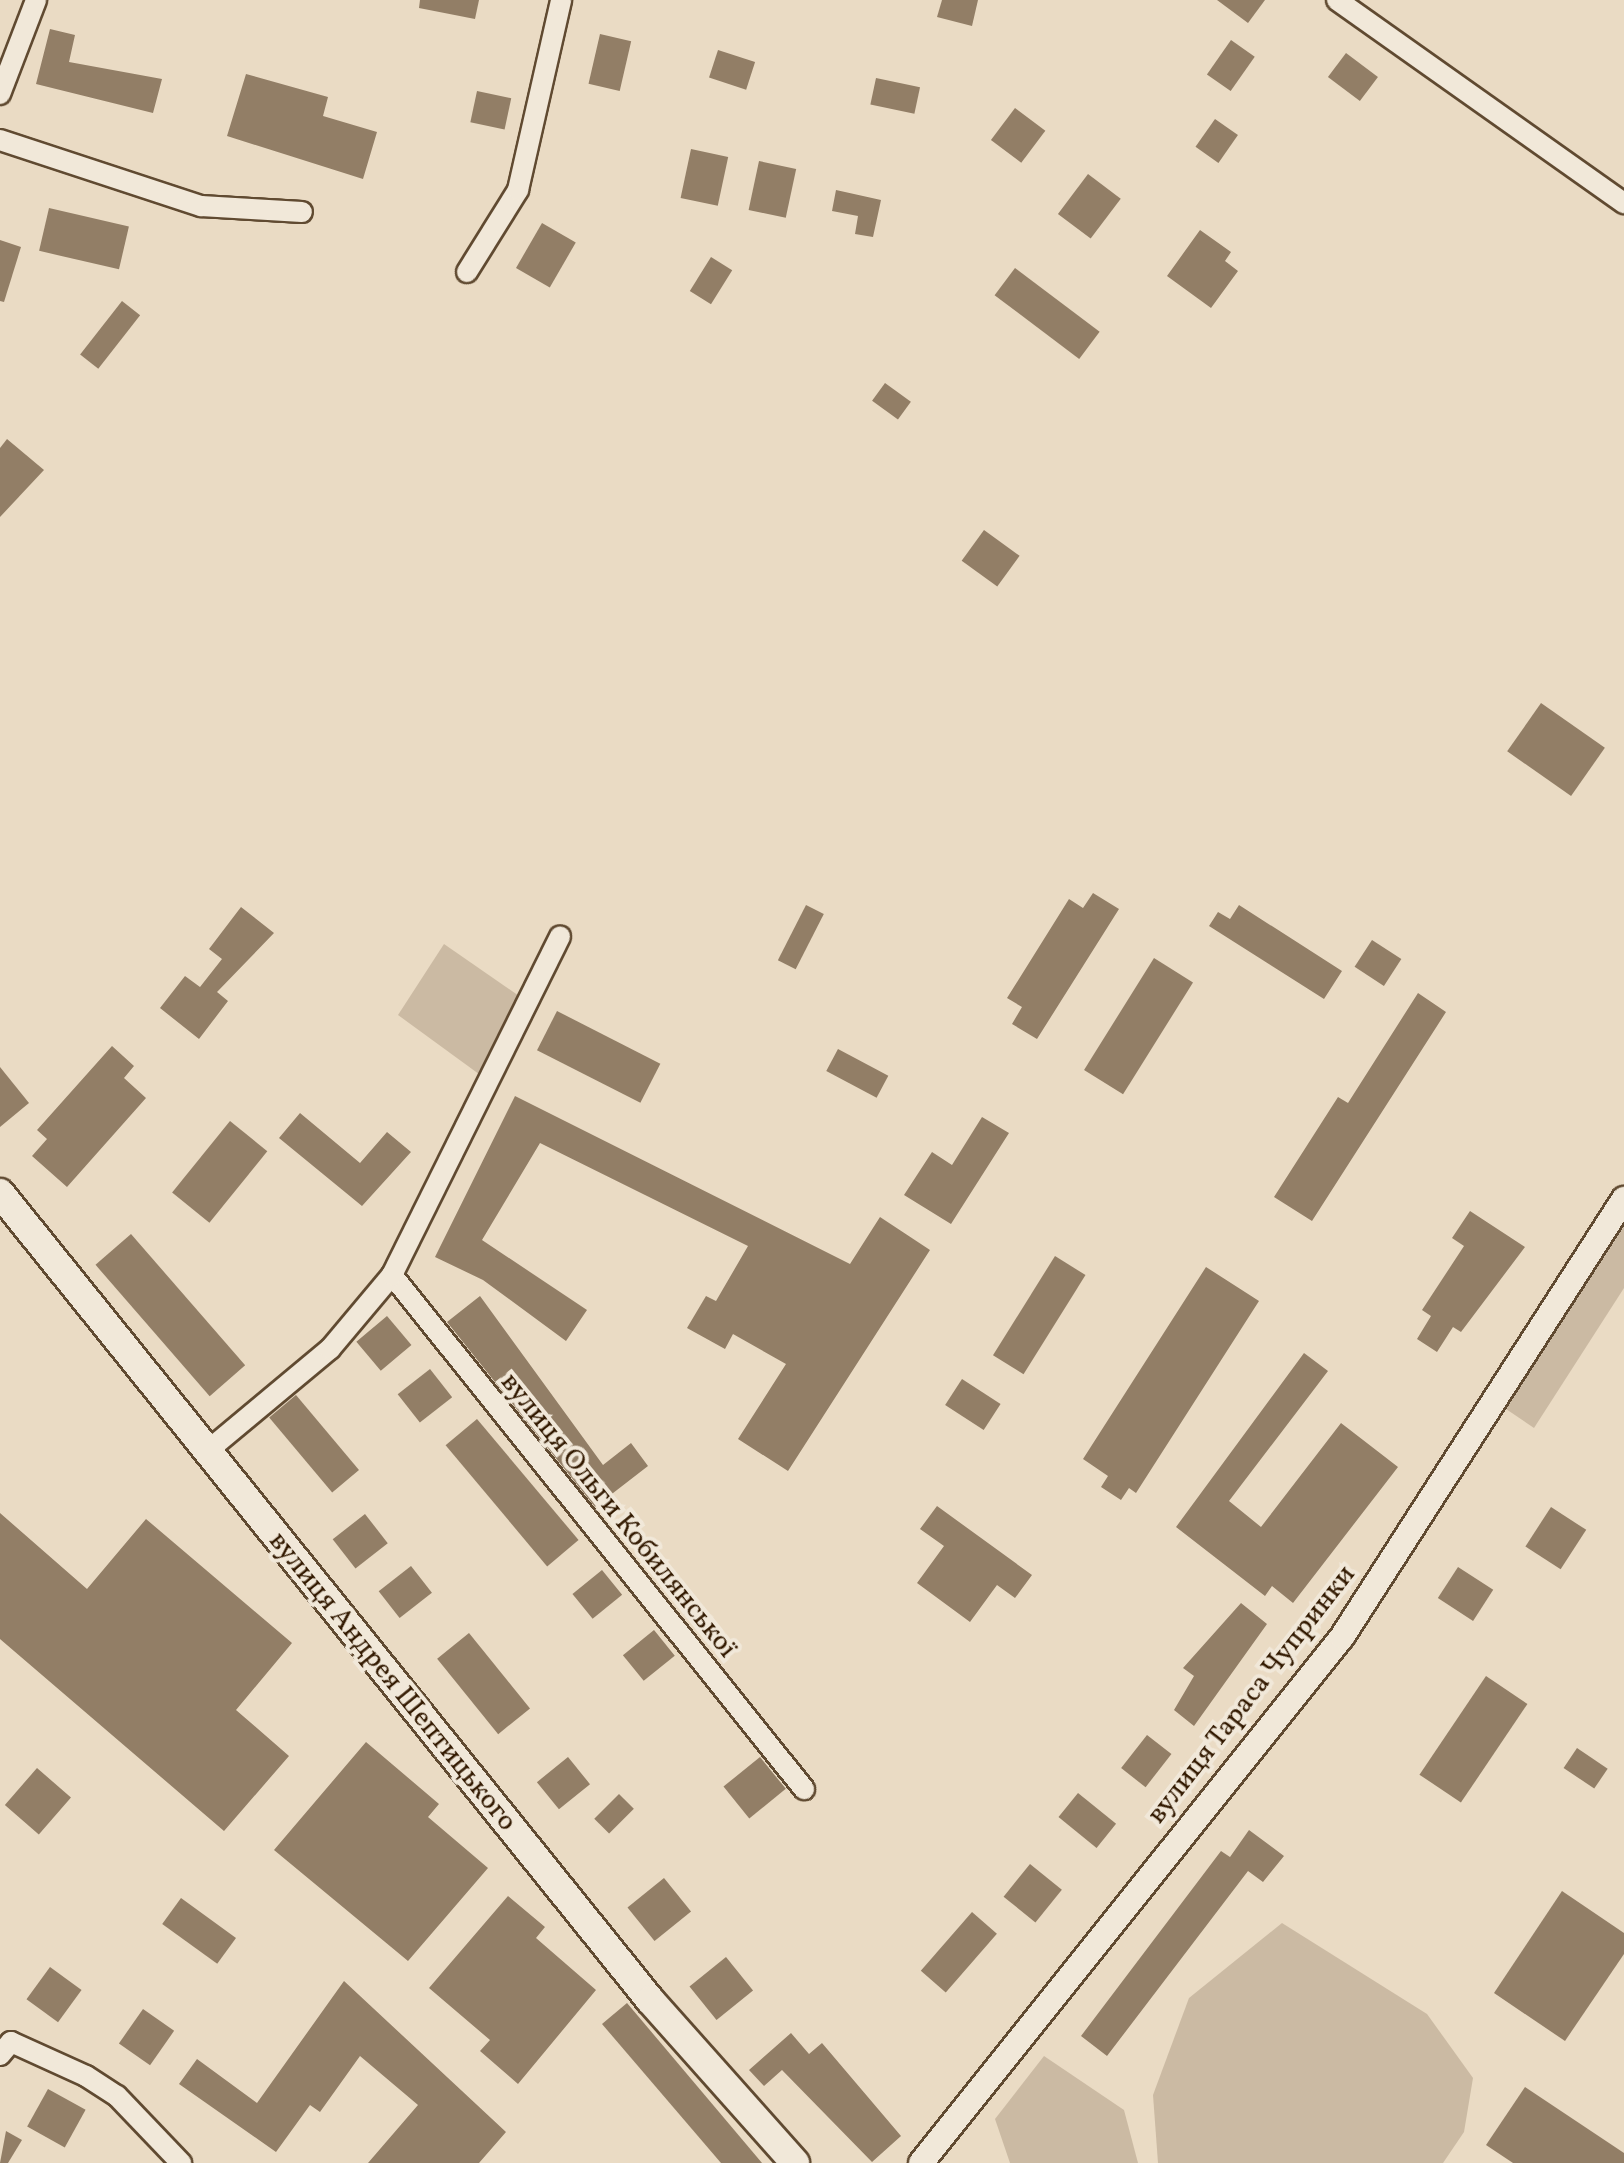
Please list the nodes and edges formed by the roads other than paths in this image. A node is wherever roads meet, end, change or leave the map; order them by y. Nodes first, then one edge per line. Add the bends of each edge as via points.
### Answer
1 (36, 0) edge
2 (561, 0) edge
3 (1337, 0) edge
4 (0, 94) edge
5 (0, 140) edge
6 (1624, 203) edge
7 (302, 212) dead end
8 (467, 272) dead end
9 (560, 936) dead end
10 (0, 1193) edge
11 (1624, 1199) edge
12 (392, 1275) junction
13 (205, 1453) junction
14 (804, 1789) dead end
15 (4, 2043) edge
16 (181, 2163) edge
17 (795, 2163) edge
18 (921, 2163) edge

1 - 4 street
2 - 8 street via 518,190
3 - 6 street
5 - 7 street via 201,206
9 - 12 street
10 - 13 main road, вулиця Андрея Шептицького
11 - 18 street, вулиця Тараса Чупринки via 1342,1637
12 - 13 street via 330,1349
12 - 14 street, вулиця Ольги Кобилянської
13 - 17 main road, вулиця Андрея Шептицького via 650,2000
15 - 16 street via 117,2096

